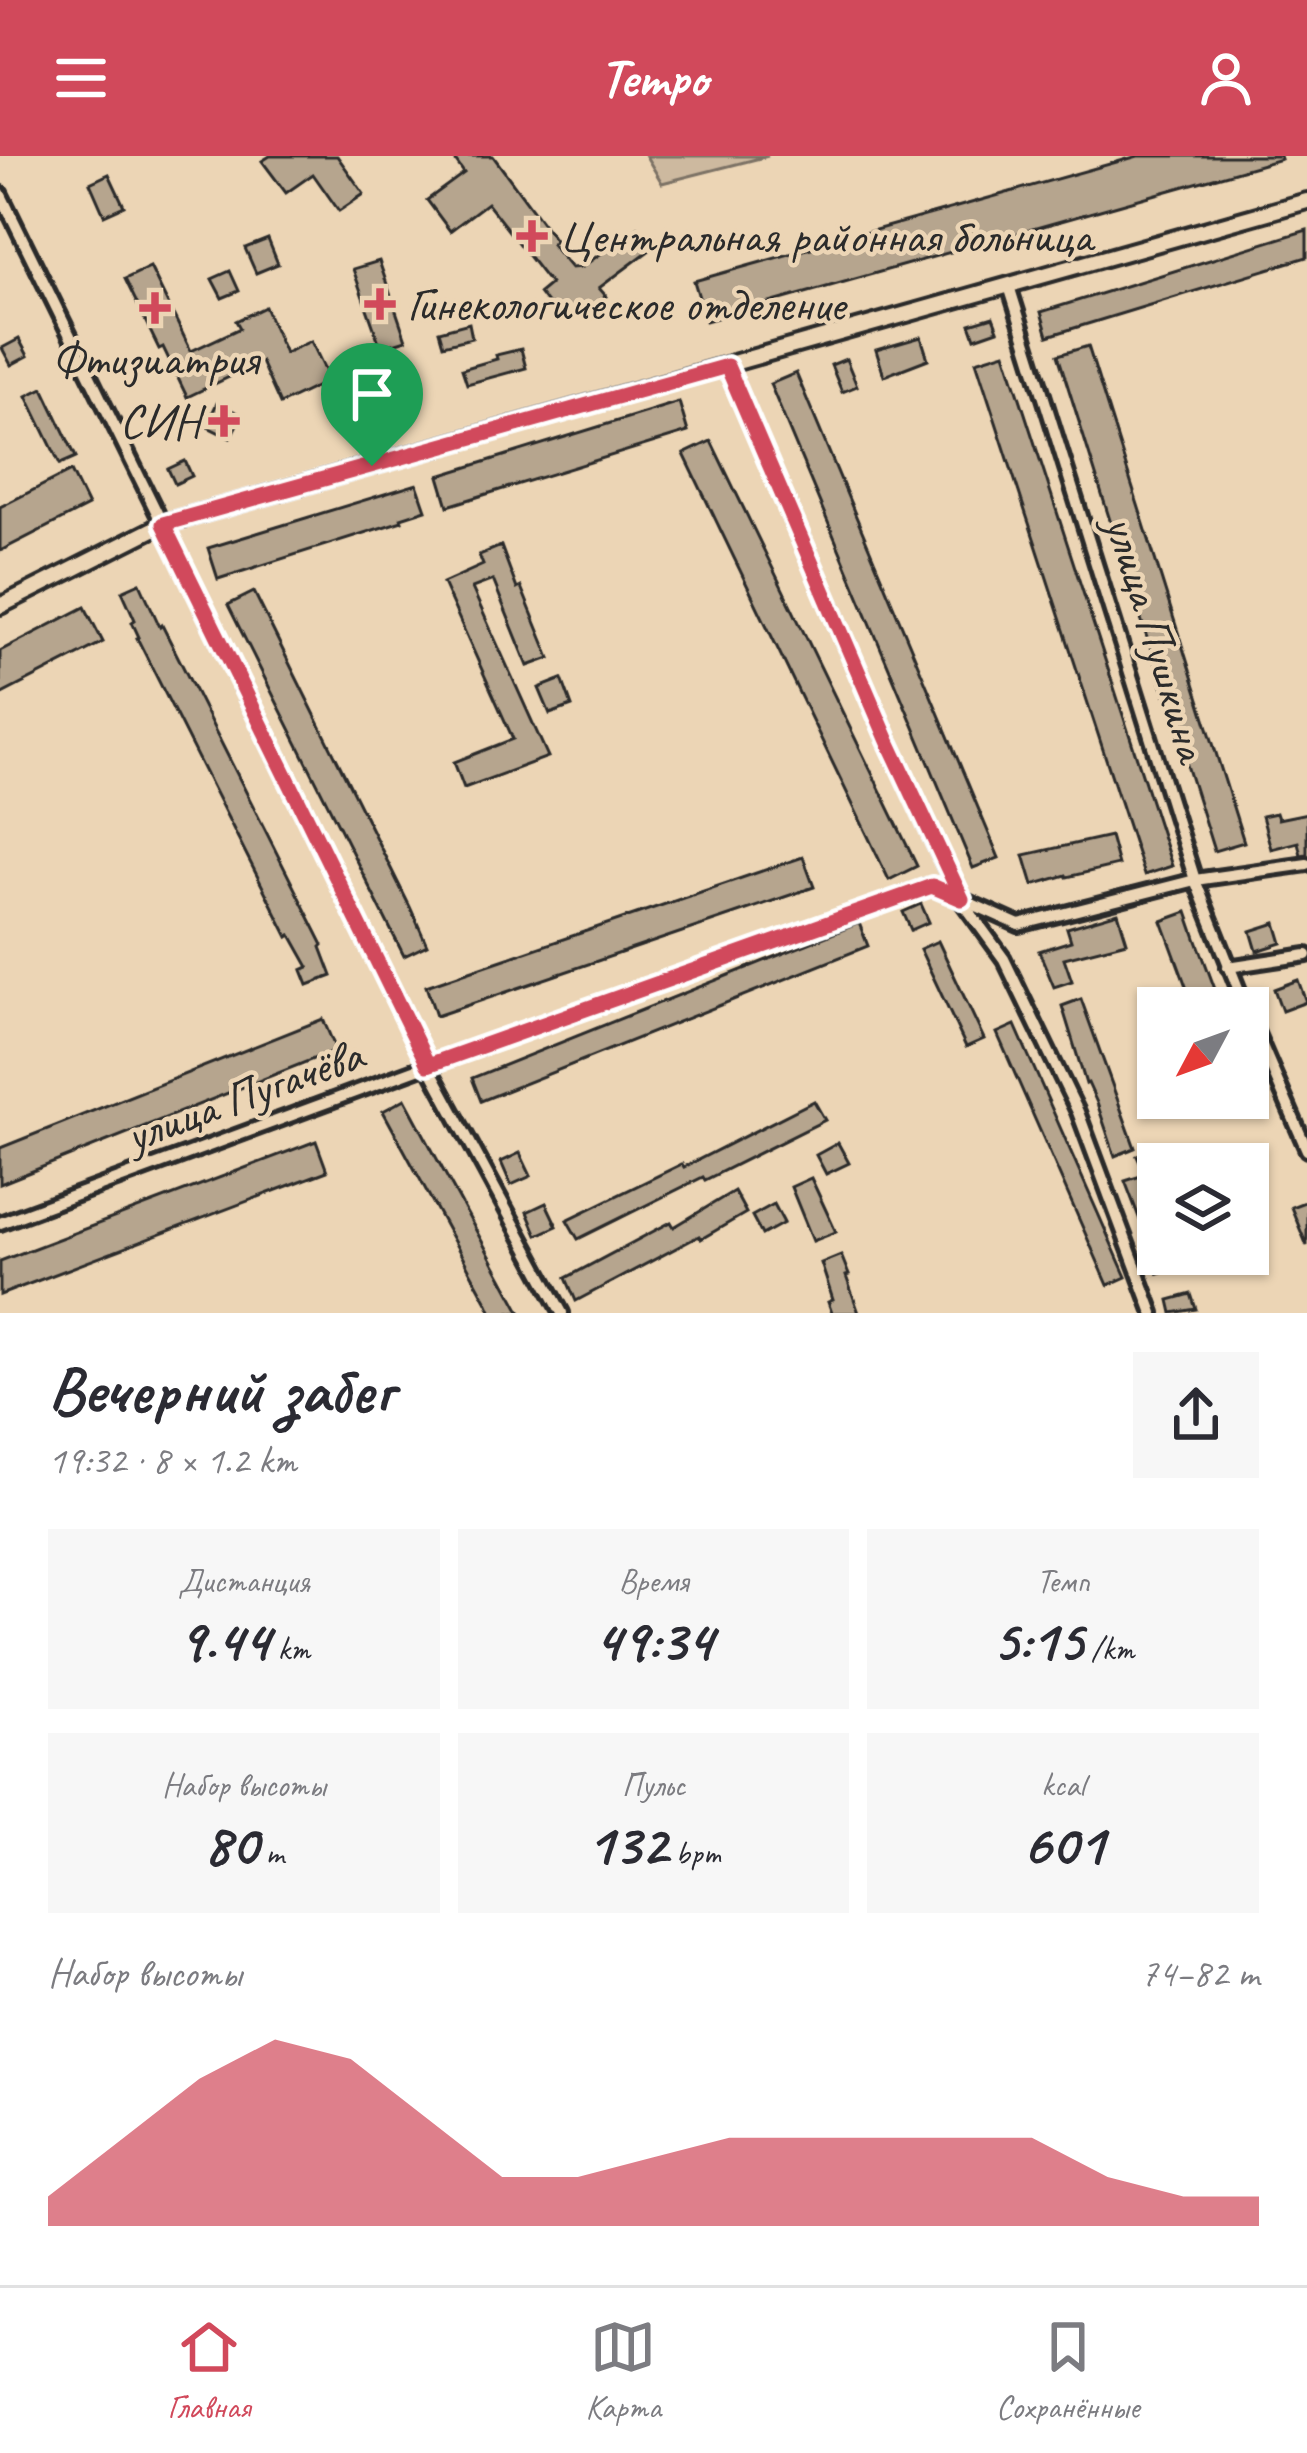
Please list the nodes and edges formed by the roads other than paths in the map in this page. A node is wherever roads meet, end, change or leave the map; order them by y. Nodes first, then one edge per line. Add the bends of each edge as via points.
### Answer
1 (0, 193) edge
2 (1307, 201) edge
3 (1009, 286) junction
4 (727, 366) junction
5 (163, 524) junction
6 (0, 606) edge
7 (1307, 864) edge
8 (1195, 880) junction
9 (962, 899) junction
10 (1307, 955) edge
11 (1228, 967) junction
12 (1237, 987) edge
13 (1269, 1062) edge
14 (428, 1065) junction
15 (1307, 1150) edge
16 (0, 1223) edge
17 (562, 1313) edge
18 (1154, 1313) edge

1 - 5 street
2 - 3 street
3 - 4 street
3 - 8 street, улица Пушкина
4 - 5 street
4 - 9 street
5 - 6 street
5 - 14 street
7 - 8 street, улица Пугачёва
8 - 9 street, улица Пугачёва via 1019,925
8 - 11 street, улица Пушкина
9 - 14 street, улица Пугачёва via 932,886
9 - 18 street via 1004,959 1078,1112
10 - 11 street
11 - 12 street, улица Пушкина
13 - 15 street, улица Пушкина
14 - 16 street, улица Пугачёва
14 - 17 street

